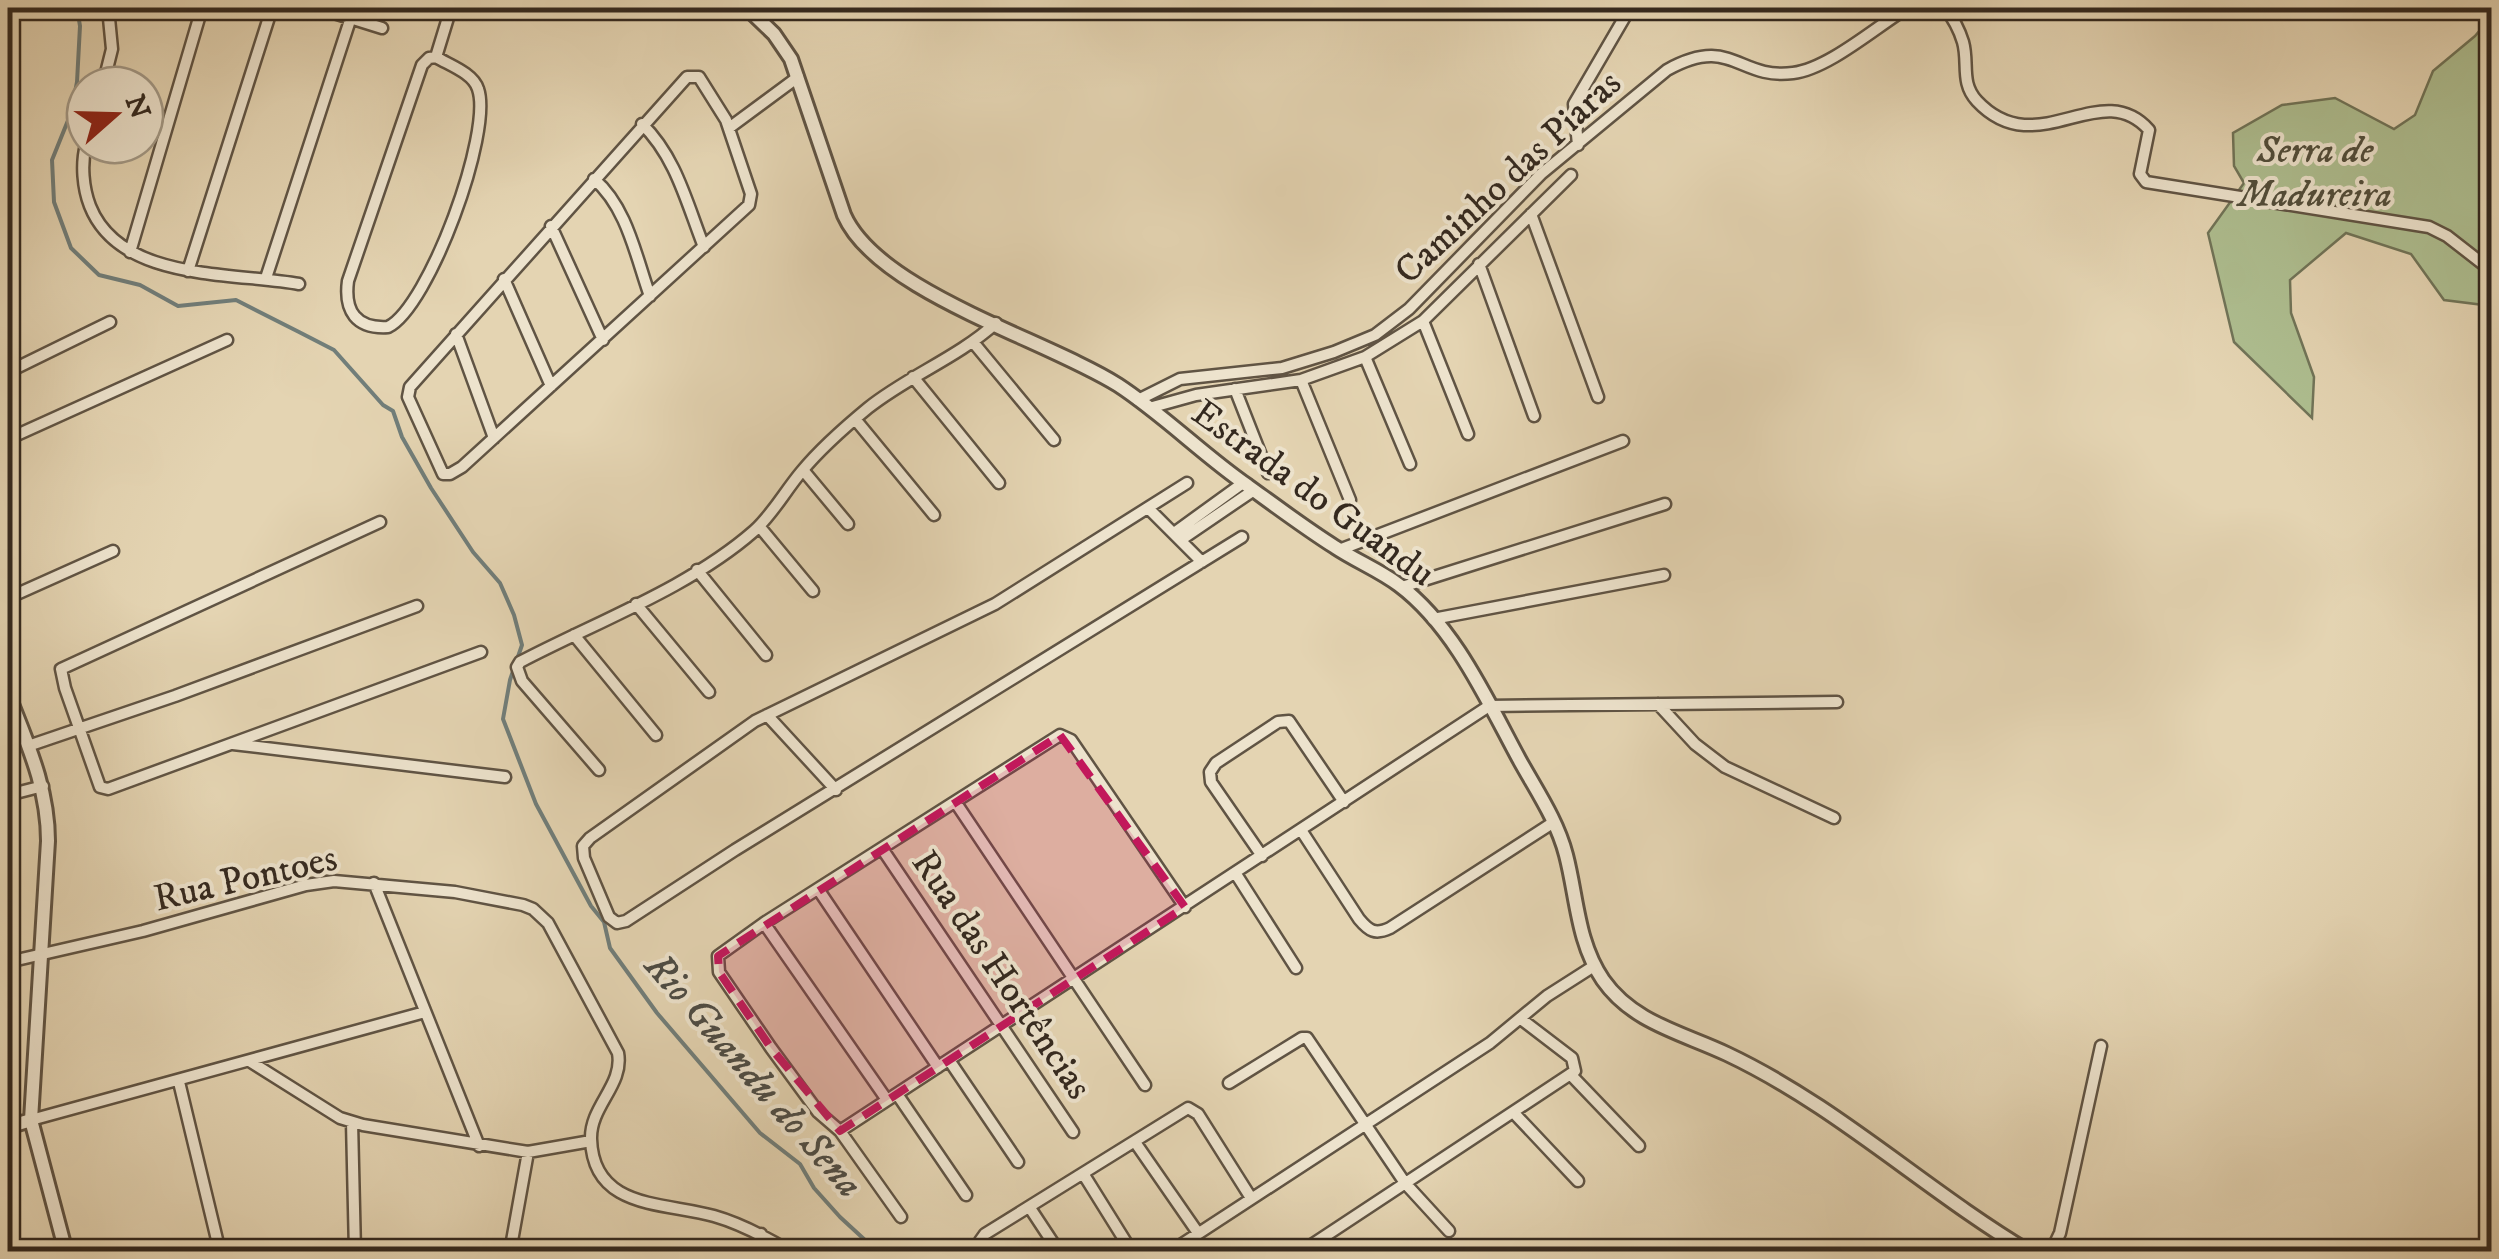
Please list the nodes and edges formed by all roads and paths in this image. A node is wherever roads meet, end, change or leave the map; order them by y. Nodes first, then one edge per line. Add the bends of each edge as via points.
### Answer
1 (108, 8) edge
2 (202, 8) edge
3 (272, 8) edge
4 (318, 8) edge
5 (451, 8) edge
6 (747, 8) edge
7 (1630, 8) edge
8 (1907, 8) edge
9 (1945, 8) edge
10 (352, 12) edge
11 (382, 28) dead end
12 (436, 58) junction
13 (108, 65) edge
14 (798, 77) junction
15 (642, 124) junction
16 (729, 128) junction
17 (1578, 144) junction
18 (85, 165) edge
19 (1571, 175) dead end
20 (594, 179) junction
21 (1531, 214) junction
22 (551, 226) junction
23 (704, 247) junction
24 (130, 252) junction
25 (1479, 264) junction
26 (188, 271) junction
27 (2492, 271) edge
28 (266, 278) junction
29 (504, 279) junction
30 (299, 284) dead end
31 (650, 296) junction
32 (1423, 321) junction
33 (110, 322) dead end
34 (996, 323) junction
35 (456, 334) junction
36 (227, 340) dead end
37 (603, 340) junction
38 (973, 342) junction
39 (1366, 357) junction
40 (8, 372) edge
41 (913, 378) junction
42 (1301, 380) junction
43 (551, 386) junction
44 (1235, 389) junction
45 (1598, 397) dead end
46 (1144, 404) junction
47 (1534, 416) dead end
48 (855, 419) junction
49 (1468, 434) dead end
50 (494, 438) junction
51 (8, 439) edge
52 (1054, 440) dead end
53 (1623, 441) dead end
54 (1410, 464) dead end
55 (803, 470) junction
56 (1268, 473) dead end
57 (999, 482) dead end
58 (1187, 483) dead end
59 (1249, 487) junction
60 (1350, 500) dead end
61 (1664, 504) dead end
62 (1149, 509) junction
63 (934, 515) dead end
64 (380, 522) dead end
65 (848, 524) dead end
66 (759, 526) junction
67 (1178, 536) junction
68 (1242, 537) dead end
69 (1339, 550) junction
70 (113, 551) dead end
71 (1202, 562) junction
72 (697, 570) junction
73 (1664, 575) dead end
74 (1402, 587) junction
75 (813, 590) dead end
76 (8, 598) edge
77 (636, 604) junction
78 (417, 606) dead end
79 (1433, 619) junction
80 (574, 635) junction
81 (481, 652) dead end
82 (766, 655) dead end
83 (709, 692) dead end
84 (8, 694) edge
85 (1837, 702) dead end
86 (1658, 704) junction
87 (1489, 706) junction
88 (767, 715) junction
89 (79, 729) junction
90 (656, 735) dead end
91 (228, 744) junction
92 (28, 746) junction
93 (599, 770) dead end
94 (505, 777) dead end
95 (43, 786) junction
96 (836, 790) junction
97 (8, 796) edge
98 (1344, 802) junction
99 (956, 803) junction
100 (1834, 818) dead end
101 (1554, 822) junction
102 (1302, 830) junction
103 (883, 850) junction
104 (1262, 856) junction
105 (1236, 874) junction
106 (374, 882) junction
107 (818, 889) junction
108 (1185, 906) junction
109 (764, 924) junction
110 (41, 953) junction
111 (8, 962) edge
112 (1594, 966) junction
113 (1296, 968) dead end
114 (1076, 977) junction
115 (425, 1012) junction
116 (1520, 1019) junction
117 (1001, 1026) junction
118 (2100, 1046) dead end
119 (950, 1060) junction
120 (251, 1062) junction
121 (938, 1067) junction
122 (1570, 1076) junction
123 (179, 1082) junction
124 (1229, 1082) dead end
125 (1145, 1084) dead end
126 (892, 1097) junction
127 (1514, 1112) junction
128 (32, 1120) junction
129 (352, 1122) junction
130 (1366, 1124) junction
131 (8, 1127) edge
132 (840, 1130) junction
133 (1074, 1132) dead end
134 (591, 1141) junction
135 (1135, 1142) junction
136 (479, 1146) junction
137 (1639, 1146) dead end
138 (528, 1152) junction
139 (1018, 1162) dead end
140 (1084, 1175) junction
141 (1578, 1180) dead end
142 (1405, 1183) junction
143 (966, 1196) dead end
144 (1251, 1198) junction
145 (1030, 1208) junction
146 (902, 1218) dead end
147 (1448, 1231) dead end
148 (1198, 1233) junction
149 (761, 1234) junction
150 (66, 1252) edge
151 (220, 1252) edge
152 (355, 1252) edge
153 (510, 1252) edge
154 (750, 1252) edge
155 (791, 1252) edge
156 (982, 1252) edge
157 (1058, 1252) edge
158 (1132, 1252) edge
159 (1170, 1252) edge
160 (1301, 1252) edge
161 (2029, 1252) edge
162 (2051, 1252) edge

1 - 13 street
2 - 24 street
3 - 26 street
4 - 10 street
5 - 12 street
6 - 14 street, Estrada do Guandu via 781,42
7 - 17 street via 1574,104
8 - 17 street, Caminho das Piaras via 1802,71 1770,72 1714,55 1686,60
9 - 27 street via 1963,42 1967,85 1987,110 2022,126 2095,110 2123,115 2149,130 2140,174 2146,182 2429,228
10 - 11 street
10 - 28 street
12 - 12 street via 469,76 480,93 457,210 404,314 388,327 362,324 348,305 348,281 422,66
14 - 16 street
14 - 34 street, Estrada do Guandu via 844,215 860,242 892,271
15 - 16 street via 693,76
15 - 20 street
15 - 23 street via 671,161
16 - 23 street via 752,199
17 - 46 street, Caminho das Piaras via 1374,334 1282,368 1180,379
18 - 24 street via 94,216
19 - 21 street
20 - 22 street
20 - 31 street via 620,212
21 - 25 street
21 - 45 street
22 - 29 street
22 - 37 street
23 - 31 street
24 - 26 street
25 - 32 street
25 - 47 street
26 - 28 street
28 - 30 street
29 - 35 street
29 - 43 street
31 - 37 street
32 - 39 street
32 - 49 street
33 - 40 street
34 - 38 street
34 - 46 street, Estrada do Guandu
35 - 50 street
35 - 50 street via 414,380 408,398 443,474 462,467
36 - 51 street
37 - 43 street
38 - 41 street
38 - 52 street
39 - 42 street
39 - 54 street
41 - 48 street
41 - 57 street
42 - 44 street
42 - 60 street
43 - 50 street
44 - 46 street
44 - 56 street
46 - 59 street, Estrada do Guandu
48 - 55 street
48 - 63 street
53 - 69 street
55 - 65 street
55 - 66 street
58 - 62 street
59 - 67 street
59 - 69 street, Estrada do Guandu
61 - 74 street
62 - 67 street
62 - 88 street via 994,604
64 - 89 street via 67,664 61,674
66 - 72 street
66 - 75 street
67 - 71 street
68 - 71 street
69 - 74 street, Estrada do Guandu
70 - 76 street
71 - 96 street
72 - 77 street
72 - 82 street
73 - 79 street
74 - 79 street, Estrada do Guandu
77 - 80 street
77 - 83 street
78 - 89 street
79 - 87 street, Estrada do Guandu
80 - 90 street
80 - 93 street via 516,667
81 - 91 street
84 - 92 street
85 - 86 street
86 - 87 street
86 - 100 street via 1726,767
87 - 98 street
87 - 101 street, Estrada do Guandu
88 - 96 street
88 - 96 street via 586,842 584,858 608,917 626,921
89 - 91 street via 104,790
89 - 92 street
91 - 94 street
92 - 95 street
95 - 97 street
95 - 110 street via 48,841
98 - 102 street
98 - 104 street via 1285,720 1216,764 1212,782
99 - 103 street
99 - 108 street via 1065,735
99 - 114 street
101 - 102 street via 1377,932 1359,919
101 - 112 street, Estrada do Guandu
102 - 104 street
103 - 107 street
103 - 117 street, Rua das Hortências
104 - 105 street
105 - 108 street
105 - 113 street
106 - 110 street, Rua Pontoes via 306,886
106 - 115 street
106 - 134 street, Rua Pontoes via 508,900 548,923 619,1059
107 - 109 street
107 - 121 street
108 - 114 street
109 - 126 street
109 - 132 street via 718,956 718,972 818,1112
110 - 111 street, Rua Pontoes
110 - 128 street
112 - 116 street
112 - 161 street, Estrada do Guandu via 1637,1013 1820,1106
114 - 117 street
114 - 125 street
115 - 120 street
115 - 136 street
116 - 122 street via 1572,1058
116 - 130 street
117 - 119 street
117 - 133 street, Rua das Hortências
118 - 162 street
119 - 121 street
119 - 139 street
120 - 123 street
120 - 129 street
121 - 126 street
122 - 127 street
122 - 137 street
123 - 128 street
123 - 151 street
124 - 130 street via 1304,1038
126 - 132 street
126 - 143 street
127 - 141 street
127 - 142 street
128 - 131 street
128 - 150 street
129 - 136 street
129 - 152 street
130 - 142 street
130 - 144 street
132 - 146 street
134 - 138 street
134 - 149 street via 602,1173 623,1196
135 - 140 street
135 - 144 street via 1192,1108
135 - 148 street
136 - 138 street
138 - 153 street
140 - 145 street
140 - 158 street
142 - 147 street
142 - 160 street
144 - 148 street
145 - 156 street via 985,1234
145 - 157 street
148 - 159 street
149 - 154 street
149 - 155 street

